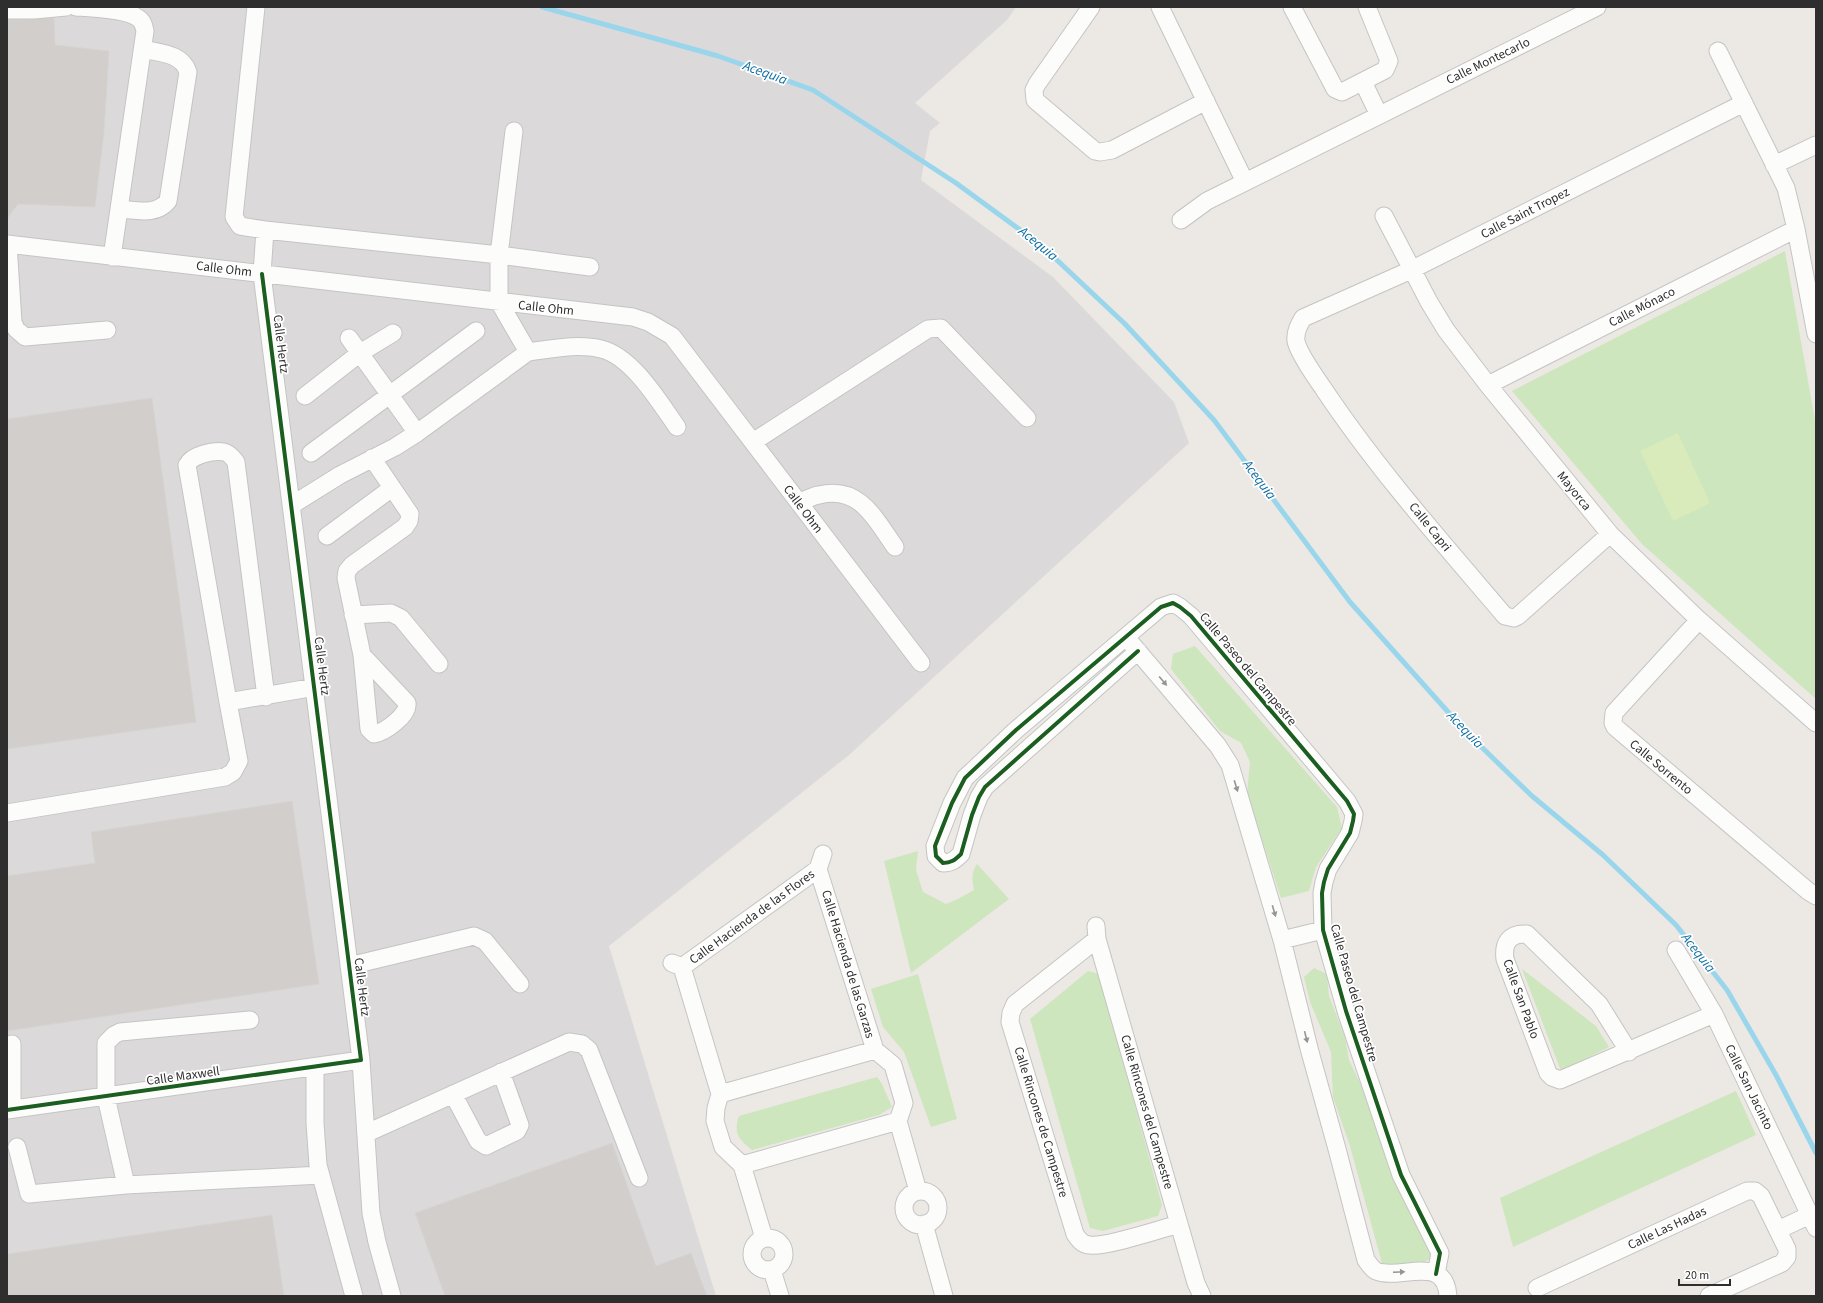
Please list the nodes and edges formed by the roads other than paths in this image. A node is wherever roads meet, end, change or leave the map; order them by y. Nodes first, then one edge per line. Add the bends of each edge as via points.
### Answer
1 (66, 7) edge
2 (76, 7) edge
3 (256, 7) edge
4 (1091, 7) edge
5 (1160, 7) edge
6 (1292, 7) edge
7 (1367, 7) edge
8 (1596, 7) edge
9 (7, 10) edge
10 (143, 49) junction
11 (1718, 51) dead end
12 (1363, 82) junction
13 (1206, 100) junction
14 (1744, 103) junction
15 (1379, 115) junction
16 (514, 132) dead end
17 (1816, 145) edge
18 (1774, 165) junction
19 (1245, 182) junction
20 (119, 209) junction
21 (1384, 216) dead end
22 (1181, 220) dead end
23 (1796, 229) junction
24 (265, 230) junction
25 (7, 244) edge
26 (499, 254) junction
27 (112, 256) junction
28 (590, 267) dead end
29 (1411, 270) junction
30 (262, 274) junction
31 (499, 302) junction
32 (1303, 318) joint
33 (107, 330) dead end
34 (476, 331) dead end
35 (393, 333) dead end
36 (1816, 334) edge
37 (349, 338) dead end
38 (528, 352) junction
39 (360, 353) junction
40 (1488, 385) junction
41 (389, 394) junction
42 (306, 396) dead end
43 (1026, 418) dead end
44 (677, 427) dead end
45 (417, 433) junction
46 (753, 442) junction
47 (311, 453) dead end
48 (372, 458) junction
49 (392, 488) junction
50 (799, 503) junction
51 (292, 505) junction
52 (1610, 534) junction
53 (327, 536) dead end
54 (895, 547) dead end
55 (354, 615) junction
56 (1699, 620) junction
57 (1126, 638) junction
58 (1138, 651) junction
59 (362, 655) dead end
60 (921, 663) dead end
61 (438, 664) dead end
62 (314, 687) junction
63 (266, 696) junction
64 (228, 702) junction
65 (1816, 723) edge
66 (1016, 730) junction
67 (1030, 746) junction
68 (7, 813) edge
69 (821, 861) joint
70 (1816, 896) edge
71 (1323, 930) junction
72 (1097, 932) joint
73 (1282, 940) junction
74 (1676, 950) dead end
75 (349, 966) junction
76 (520, 984) dead end
77 (1714, 1014) junction
78 (250, 1020) dead end
79 (12, 1044) dead end
80 (875, 1050) junction
81 (1628, 1052) junction
82 (361, 1060) junction
83 (315, 1067) junction
84 (501, 1072) junction
85 (452, 1094) junction
86 (720, 1094) junction
87 (106, 1097) junction
88 (10, 1109) edge
89 (898, 1122) junction
90 (367, 1133) junction
91 (17, 1147) dead end
92 (742, 1165) junction
93 (321, 1175) junction
94 (639, 1178) dead end
95 (126, 1185) junction
96 (918, 1191) junction
97 (1813, 1221) edge
98 (924, 1224) junction
99 (1179, 1224) junction
100 (1778, 1230) junction
101 (764, 1238) junction
102 (772, 1270) junction
103 (1436, 1274) junction
104 (1537, 1288) dead end
105 (354, 1296) edge
106 (392, 1296) edge
107 (780, 1296) edge
108 (944, 1296) edge
109 (1202, 1296) edge
110 (1448, 1296) edge
111 (1710, 1296) edge

1 - 9 street
2 - 10 street via 105,9 140,18 146,31
3 - 24 street via 234,217 240,226
4 - 13 street via 1037,84 1034,95 1035,100 1090,146 1100,152 1112,150
5 - 13 street
6 - 12 street via 1335,89 1342,92
7 - 12 street via 1389,61 1385,70
8 - 15 street, Calle Montecarlo
10 - 20 street
10 - 20 street via 176,57 182,61 188,72 168,201 163,207 153,211
11 - 14 street
12 - 15 street
13 - 19 street
14 - 18 street
14 - 29 street, Calle Saint Tropez
15 - 19 street, Calle Montecarlo
16 - 26 street
17 - 18 street
18 - 23 street via 1786,188
19 - 22 street, Calle Montecarlo via 1207,201
20 - 27 street
21 - 29 street, Mayorca
23 - 36 street
23 - 40 street, Calle Mónaco
24 - 26 street
24 - 30 street, Calle Hertz
25 - 27 street, Calle Ohm
25 - 33 street via 13,322 16,329 25,337
26 - 28 street
26 - 31 street
27 - 30 street, Calle Ohm
29 - 32 street, Calle Saint Tropez
29 - 40 street, Mayorca via 1446,330
30 - 31 street, Calle Ohm
30 - 51 street, Calle Hertz
31 - 38 street
31 - 46 street, Calle Ohm via 633,317 660,328 672,336
32 - 52 street, Calle Capri via 1298,326 1296,342 1312,372 1339,412 1431,529 1505,616 1518,616
34 - 41 street
35 - 39 street
37 - 39 street
38 - 44 street via 574,347 602,349 629,366 644,380
38 - 45 street
39 - 41 street
39 - 42 street
40 - 52 street, Mayorca
41 - 45 street
41 - 47 street
43 - 46 street via 941,328 936,328 928,329
45 - 48 street via 396,447
46 - 50 street, Calle Ohm
48 - 49 street
48 - 51 street
49 - 53 street
49 - 55 street via 410,514 409,521 405,527 347,571 346,578
50 - 54 street via 819,494 852,496 868,510
50 - 60 street, Calle Ohm
51 - 62 street, Calle Hertz
52 - 56 street, Mayorca
55 - 59 street
55 - 61 street via 391,613 401,618
56 - 65 street, Mayorca
56 - 70 street, Calle Sorrento via 1614,713 1614,727 1808,892
57 - 58 street
57 - 66 street, Calle Paseo del Campestre
57 - 71 street, Calle Paseo del Campestre via 1161,607 1173,603 1180,607 1191,616 1351,807 1354,814 1350,833 1328,869 1324,882
58 - 67 street, Calle Paseo del Campestre
58 -> 73 street via 1218,746 1230,765
62 - 63 street
62 - 75 street, Calle Hertz
63 - 64 street
63 - 64 street via 236,462 232,456 224,452 196,456 187,465
64 - 68 street via 239,761 233,772 225,777
66 - 67 street
66 - 67 street, Calle Paseo del Campestre via 965,778 958,789 935,846 942,863 948,863 960,854 972,815 985,787
69 - 80 street, Calle Hacienda de las Garzas
69 - 86 street, Calle Hacienda de las Flores via 677,965
71 - 73 street, Calle Paseo del Campestre
71 - 103 street, Calle Paseo del Campestre via 1346,1011 1401,1175 1440,1253
72 - 99 street, Calle Rincones del Campestre
72 - 99 street, Calle Rincones de Campestre via 1016,1004 1010,1022 1072,1227 1078,1239 1083,1244 1098,1246
73 -> 103 street via 1366,1260 1373,1269 1381,1272 1426,1271
74 - 77 street, Calle San Jacinto
75 - 76 street via 474,936 485,941
75 - 82 street, Calle Hertz
77 - 81 street, Calle San Pablo
77 - 97 street, Calle San Jacinto
78 - 87 street via 120,1032 114,1035 106,1043
79 - 88 street
80 - 86 street
80 - 89 street, Calle Hacienda de las Garzas via 893,1065 904,1103
81 - 81 street, Calle San Pablo via 1599,1004 1527,934 1520,934 1507,941 1504,949 1505,959 1552,1078 1560,1080
82 - 83 street, Calle Maxwell
82 - 90 street, Calle Hertz
83 - 87 street, Calle Maxwell
83 - 93 street via 315,1123
84 - 85 street
84 - 85 street via 520,1125 517,1132 486,1146 478,1141
84 - 94 street via 569,1042 582,1044 589,1050
85 - 90 street
86 - 92 street via 715,1121 723,1147
87 - 88 street, Calle Maxwell
87 - 95 street
89 - 92 street
89 - 96 street
90 - 106 street, Calle Hertz via 371,1213
91 - 95 street via 29,1194
92 - 101 street
93 - 95 street
93 - 105 street
96 - 98 street via 928,1192 938,1204 933,1220
96 - 98 street via 908,1196 904,1208 910,1221
97 - 100 street
98 - 108 street
99 - 109 street, Calle Rincones del Campestre
100 - 104 street, Calle Las Hadas via 1761,1196 1756,1191 1748,1191
100 - 111 street, Calle Las Hadas via 1787,1249 1787,1257 1782,1263
101 - 102 street via 775,1240 784,1250 782,1263
101 - 102 street via 754,1246 752,1257 760,1269
102 - 107 street
103 - 110 street via 1442,1280

